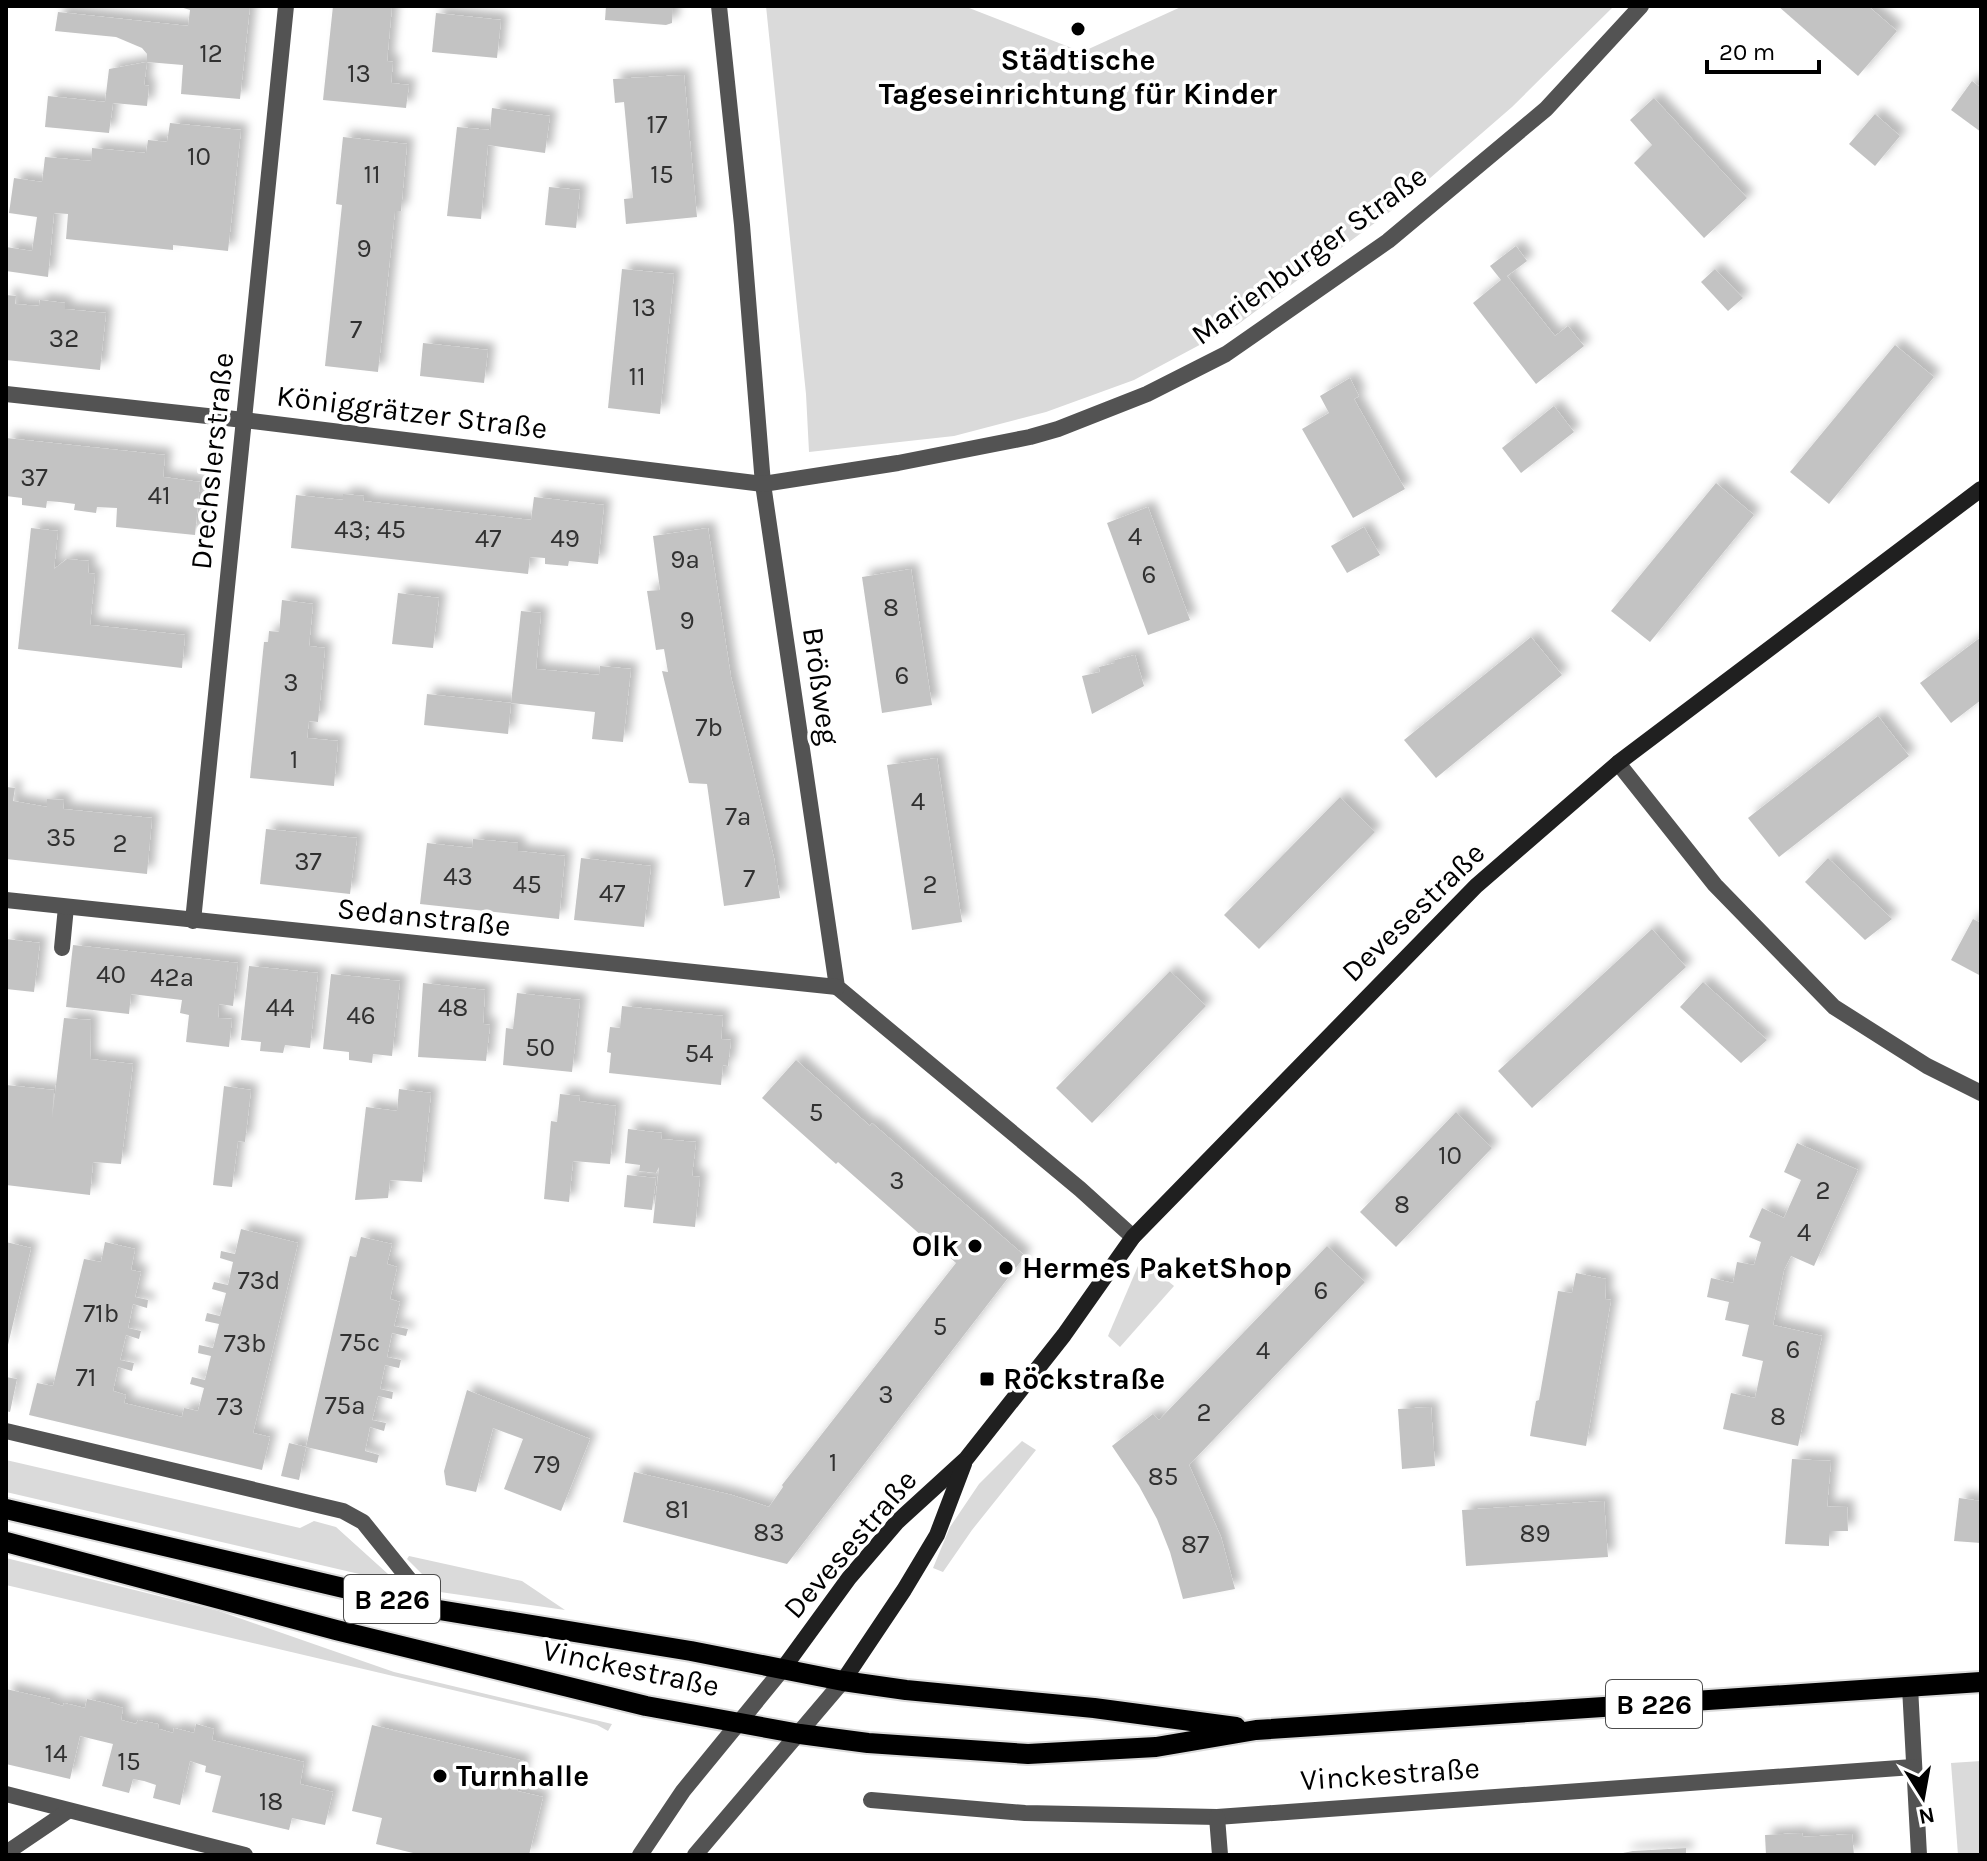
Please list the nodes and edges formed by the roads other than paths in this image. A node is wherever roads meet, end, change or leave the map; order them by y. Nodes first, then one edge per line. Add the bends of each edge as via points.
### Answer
1 (286, 6) edge
2 (719, 6) edge
3 (1641, 6) edge
4 (6, 394) edge
5 (244, 420) junction
6 (763, 484) junction
7 (1981, 489) edge
8 (1618, 763) junction
9 (6, 900) edge
10 (66, 907) junction
11 (193, 921) junction
12 (62, 948) dead end
13 (837, 987) junction
14 (1981, 1093) edge
15 (1133, 1237) junction
16 (6, 1431) edge
17 (966, 1459) junction
18 (6, 1509) edge
19 (6, 1542) edge
20 (433, 1609) junction
21 (782, 1670) junction
22 (843, 1681) junction
23 (1981, 1682) edge
24 (1910, 1687) junction
25 (741, 1722) junction
26 (1256, 1730) junction
27 (800, 1734) junction
28 (1913, 1767) junction
29 (6, 1794) edge
30 (871, 1800) dead end
31 (68, 1811) junction
32 (1217, 1817) junction
33 (6, 1853) edge
34 (245, 1855) edge
35 (640, 1855) edge
36 (695, 1855) edge
37 (1220, 1855) edge
38 (1919, 1855) edge

1 - 5 street, Drechslerstraße
2 - 6 street, Brößweg
3 - 6 street, Marienburger Straße via 1546,109 1388,241 1226,354 1147,394 1030,437
4 - 5 street, Königgrätzer Straße
5 - 6 street, Königgrätzer Straße
5 - 11 street, Drechslerstraße
6 - 13 street, Brößweg
7 - 8 street, Devesestraße
8 - 14 street via 1715,885 1834,1007
8 - 15 street, Devesestraße via 1476,886
9 - 10 street, Sedanstraße
10 - 11 street, Sedanstraße
10 - 12 street
11 - 13 street, Sedanstraße
13 - 15 street
15 - 17 street, Devesestraße
16 - 20 street via 343,1511 363,1522
17 - 21 street, Devesestraße via 849,1578
17 - 22 street, Devesestraße via 937,1535
18 - 20 main road, Vinckestraße / B 226
19 - 25 main road, Vinckestraße / B 226 via 646,1706
20 - 21 main road, Vinckestraße / B 226
21 - 22 main road, Vinckestraße / B 226
21 - 25 street
22 - 26 main road, Vinckestraße / B 226
22 - 27 street
23 - 24 main road, Vinckestraße / B 226
24 - 26 main road, Vinckestraße / B 226
24 - 28 street
25 - 27 main road, Vinckestraße / B 226
25 - 35 street via 683,1791
26 - 27 main road, Vinckestraße / B 226 via 1156,1747 1028,1754
27 - 36 street
28 - 32 street, Vinckestraße
28 - 38 street
29 - 31 street
30 - 32 street, Vinckestraße via 1025,1813
31 - 33 street
31 - 34 street
32 - 37 street

